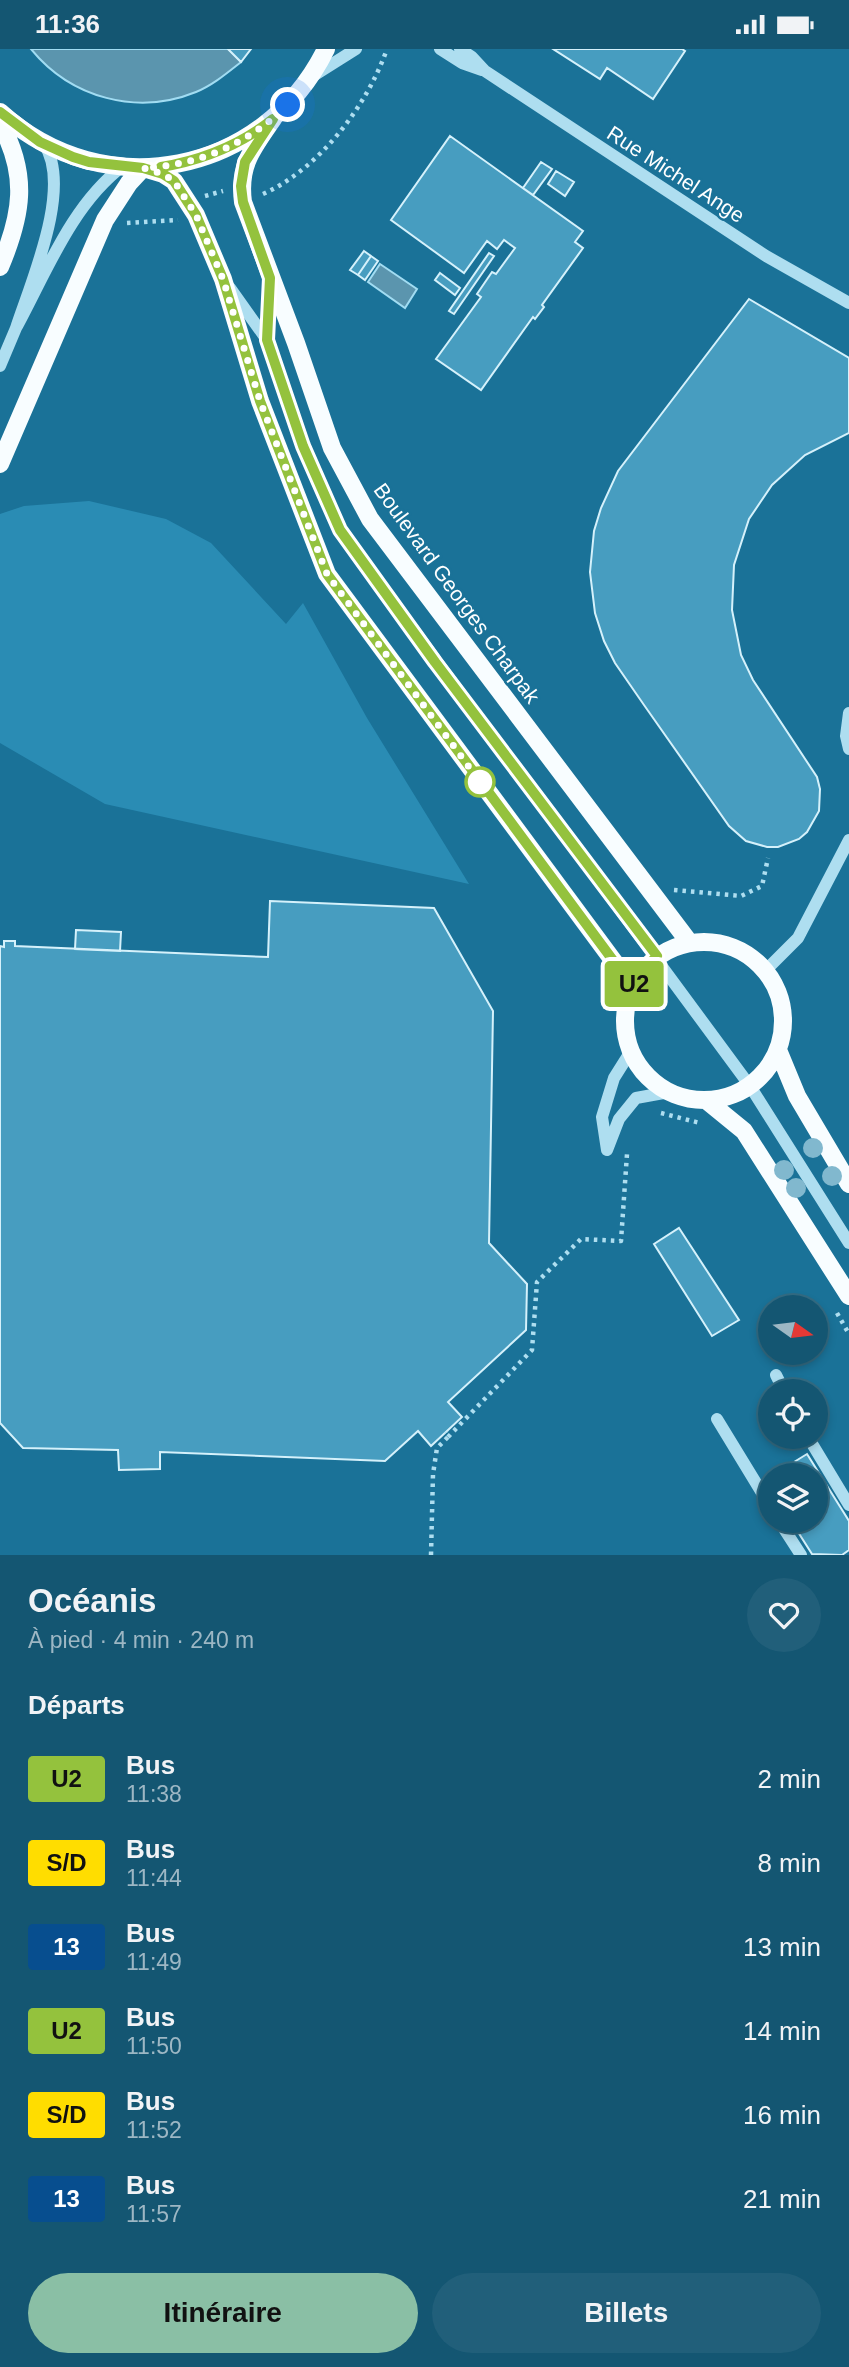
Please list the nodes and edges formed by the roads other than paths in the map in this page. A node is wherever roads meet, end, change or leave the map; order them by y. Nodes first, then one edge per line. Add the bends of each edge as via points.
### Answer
1 (326, 49) edge
2 (356, 49) edge
3 (440, 49) edge
4 (460, 49) edge
5 (485, 71) junction
6 (310, 78) junction
7 (0, 112) edge
8 (273, 119) junction
9 (0, 123) edge
10 (44, 144) junction
11 (122, 166) junction
12 (143, 168) junction
13 (0, 267) edge
14 (270, 278) junction
15 (223, 279) junction
16 (849, 303) edge
17 (16, 328) junction
18 (267, 340) junction
19 (0, 366) edge
20 (0, 464) edge
21 (849, 713) edge
22 (849, 749) edge
23 (849, 840) edge
24 (689, 942) junction
25 (657, 956) junction
26 (766, 970) junction
27 (632, 986) junction
28 (778, 1050) junction
29 (631, 1051) junction
30 (750, 1086) junction
31 (669, 1092) junction
32 (706, 1100) junction
33 (849, 1184) edge
34 (849, 1243) edge
35 (849, 1296) edge
36 (776, 1375) dead end
37 (778, 1379) edge
38 (717, 1419) dead end
39 (815, 1449) edge
40 (758, 1486) edge
41 (849, 1505) edge
42 (787, 1533) edge
43 (801, 1555) edge

1 - 6 main road
2 - 6 street
3 - 5 street, Rue Michel Ange
4 - 5 street, Rue Michel Ange
5 - 16 street, Rue Michel Ange via 766,256
6 - 8 main road
7 - 10 main road
8 - 12 main road via 213,155
8 - 14 main road, Boulevard Georges Charpak via 245,162 241,186
9 - 13 main road via 9,139 20,191 17,221
10 - 11 main road via 89,162
10 - 17 street via 55,174 51,211
11 - 12 main road
11 - 17 street via 106,178 79,214
12 - 15 main road via 174,181 196,215
12 - 20 main road via 106,220
14 - 18 street
14 - 24 main road, Boulevard Georges Charpak via 332,448 370,519 663,896
15 - 18 street
15 - 27 main road via 260,401 327,574
17 - 19 street
18 - 25 street via 303,446 340,530
21 - 22 street
23 - 26 street via 798,938
24 - 25 main road
24 - 26 main road via 731,946
25 - 27 main road
25 - 30 street
26 - 28 main road via 783,1009
27 - 29 main road via 625,1030
28 - 30 main road via 767,1070
28 - 33 main road via 797,1096
29 - 31 main road via 653,1082
29 - 31 street via 614,1078 602,1117 607,1150 619,1119 636,1098
30 - 32 main road via 729,1097
30 - 34 street
31 - 32 main road
32 - 35 main road via 744,1131
36 - 37 street
38 - 40 street
39 - 41 street
42 - 43 street

